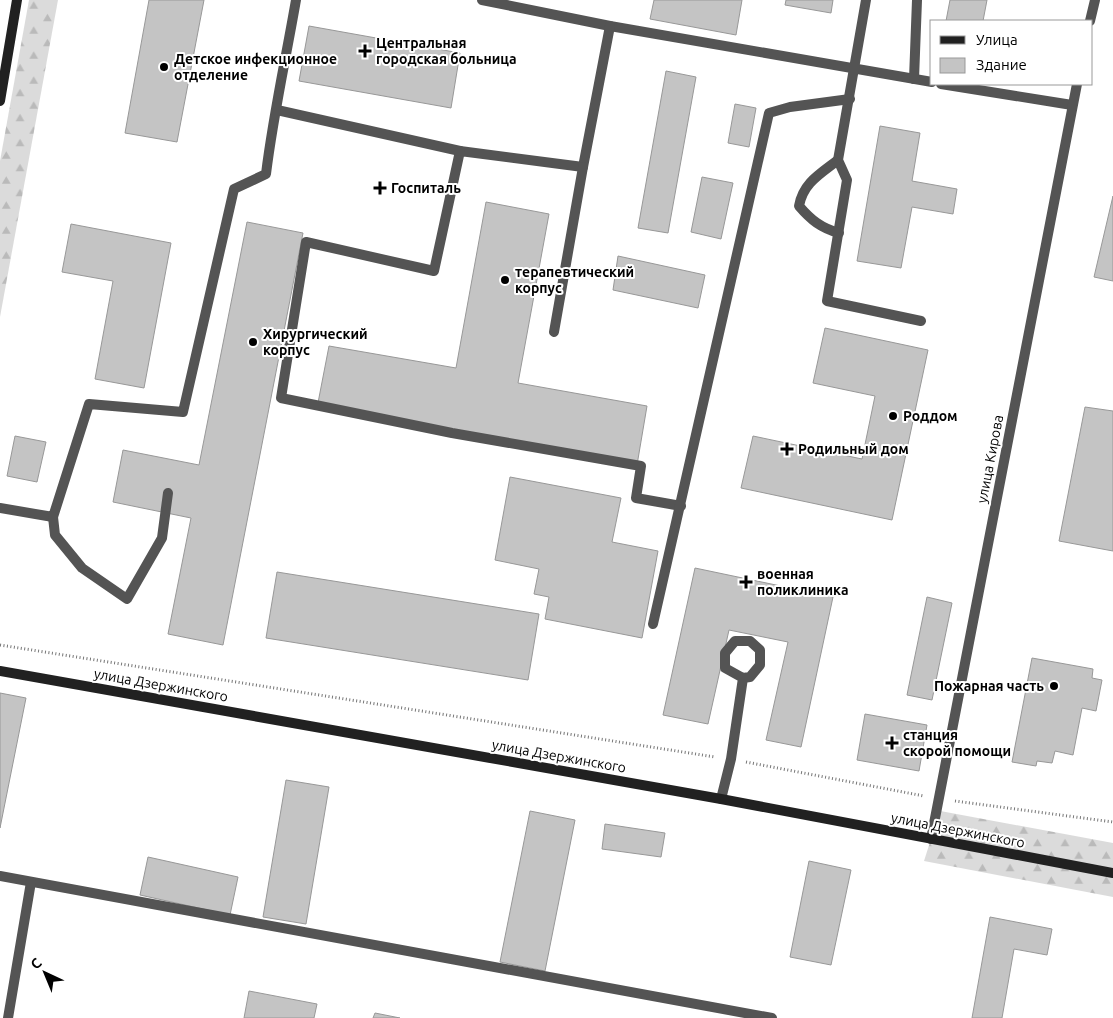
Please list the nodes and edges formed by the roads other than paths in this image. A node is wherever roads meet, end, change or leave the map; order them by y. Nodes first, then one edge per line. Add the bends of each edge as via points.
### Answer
1 (17, 0) edge
2 (296, 0) edge
3 (482, 0) edge
4 (866, 0) edge
5 (917, 0) edge
6 (1095, 0) edge
7 (1090, 20) edge
8 (610, 26) junction
9 (854, 70) junction
10 (914, 79) junction
11 (930, 82) edge
12 (947, 85) edge
13 (1077, 85) edge
14 (850, 99) junction
15 (0, 101) edge
16 (1072, 105) junction
17 (277, 110) junction
18 (460, 151) junction
19 (838, 160) junction
20 (584, 167) junction
21 (839, 232) junction
22 (921, 322) dead end
23 (554, 332) dead end
24 (168, 493) dead end
25 (680, 506) junction
26 (0, 508) edge
27 (52, 517) junction
28 (653, 624) dead end
29 (0, 671) edge
30 (743, 678) dead end
31 (721, 799) junction
32 (931, 839) junction
33 (1113, 873) edge
34 (0, 876) edge
35 (31, 882) junction
36 (737, 1015) edge
37 (8, 1018) edge
38 (772, 1018) edge

1 - 15 street
2 - 17 lane
3 - 8 lane
4 - 9 lane
5 - 10 lane
6 - 7 lane
8 - 9 lane
8 - 20 lane
9 - 10 lane
9 - 14 lane
10 - 11 lane
12 - 16 lane
13 - 16 lane, улица Кирова
14 - 19 lane
14 - 25 lane via 769,113
16 - 32 lane, улица Кирова
17 - 18 lane
17 - 27 lane via 266,174 234,189 183,412 89,404
18 - 20 lane
18 - 25 lane via 434,271 306,242 281,398 452,433 641,466 636,498
19 - 21 lane via 847,180
19 - 21 lane via 808,184 801,194 799,206 810,219 826,229
20 - 23 lane
21 - 22 lane via 827,301
24 - 27 lane via 162,538 127,599 82,568 55,535
25 - 28 lane
26 - 27 lane
29 - 31 street, улица Дзержинского
30 - 31 lane via 731,759
31 - 32 street, улица Дзержинского
32 - 33 street, улица Дзержинского
34 - 35 lane
35 - 36 lane
35 - 37 lane
36 - 38 lane

